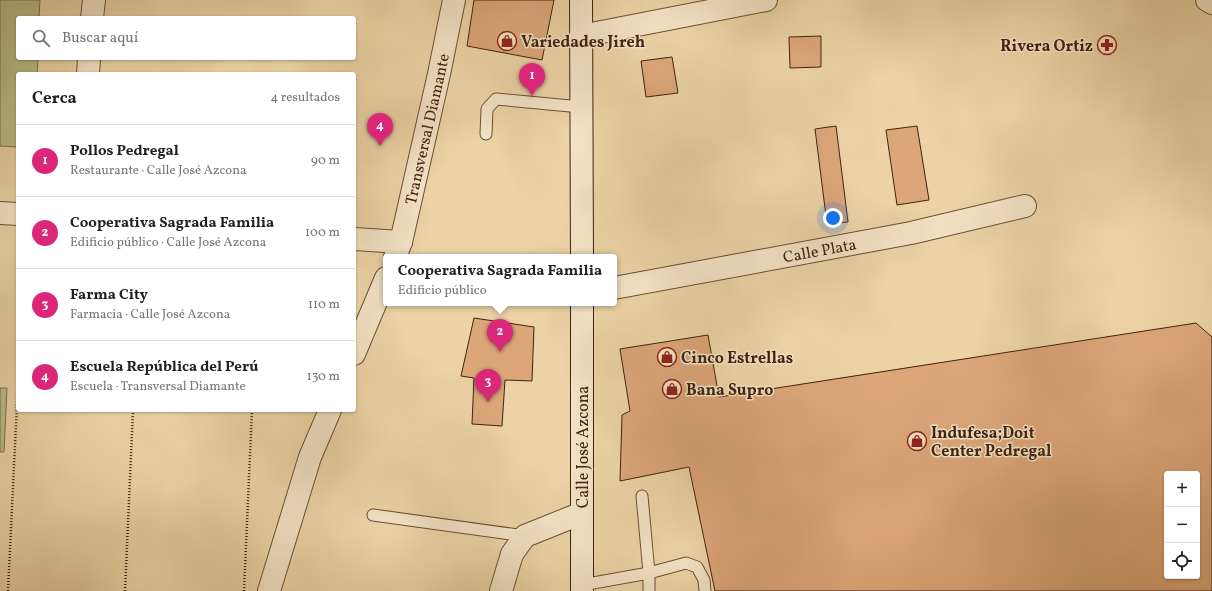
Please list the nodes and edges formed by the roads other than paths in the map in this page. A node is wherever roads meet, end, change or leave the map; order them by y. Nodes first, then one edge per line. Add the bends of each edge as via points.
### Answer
1 (94, 0) edge
2 (454, 0) edge
3 (581, 0) edge
4 (766, 0) edge
5 (1207, 0) edge
6 (1212, 3) edge
7 (92, 16) edge
8 (581, 36) junction
9 (89, 60) edge
10 (88, 72) edge
11 (581, 107) junction
12 (486, 134) dead end
13 (1025, 206) dead end
14 (0, 213) edge
15 (16, 214) edge
16 (356, 240) edge
17 (398, 250) edge
18 (582, 254) edge
19 (383, 285) edge
20 (617, 287) edge
21 (582, 306) edge
22 (356, 349) edge
23 (329, 412) edge
24 (642, 496) dead end
25 (582, 513) junction
26 (373, 516) dead end
27 (525, 536) junction
28 (649, 573) junction
29 (582, 588) edge
30 (269, 591) edge
31 (501, 591) edge
32 (649, 591) edge
33 (705, 591) edge

1 - 7 street
2 - 17 street, Transversal Diamante
3 - 8 street
4 - 8 street
5 - 6 street
8 - 11 street
9 - 10 street
11 - 12 lane via 496,98 487,109
11 - 18 street
13 - 20 street, Calle Plata via 912,233
14 - 15 street
16 - 17 street
19 - 22 street
21 - 25 street, Calle José Azcona
23 - 30 street via 310,457
24 - 28 lane
25 - 27 street
25 - 29 street, Calle José Azcona
26 - 27 lane
27 - 31 street via 512,554
28 - 29 lane
28 - 32 lane
28 - 33 lane via 686,563 697,567 704,580

